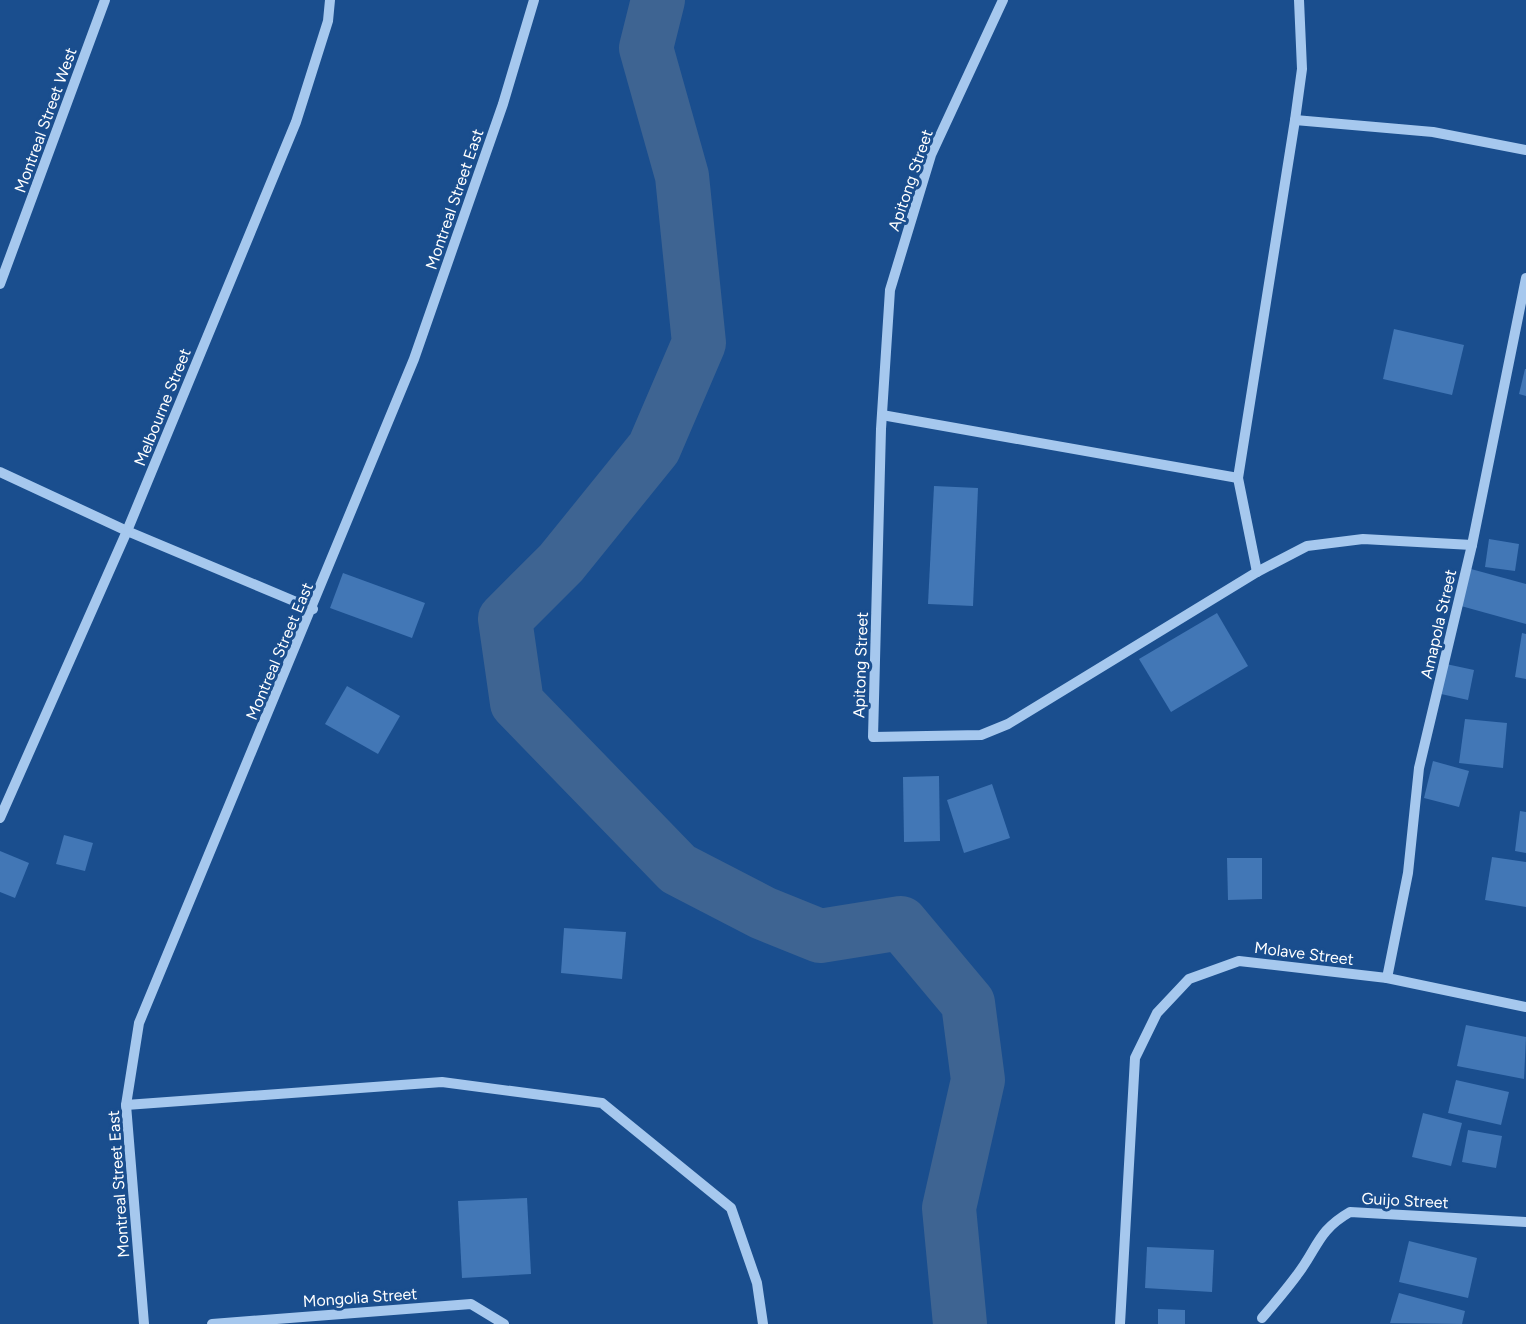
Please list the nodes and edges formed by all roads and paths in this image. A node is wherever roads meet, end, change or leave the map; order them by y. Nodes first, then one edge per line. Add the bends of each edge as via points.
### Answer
1 (105, 0) edge
2 (330, 0) edge
3 (534, 0) edge
4 (1002, 0) edge
5 (1299, 0) edge
6 (1295, 120) junction
7 (1526, 150) edge
8 (1526, 278) edge
9 (0, 284) edge
10 (882, 415) junction
11 (0, 472) edge
12 (1238, 477) junction
13 (127, 531) junction
14 (1472, 545) junction
15 (1257, 572) junction
16 (313, 609) junction
17 (0, 818) edge
18 (1387, 978) junction
19 (1526, 1007) edge
20 (126, 1105) junction
21 (1526, 1222) edge
22 (348, 1312) junction
23 (1262, 1318) dead end
24 (144, 1324) edge
25 (212, 1324) edge
26 (349, 1324) edge
27 (504, 1324) edge
28 (763, 1324) edge
29 (1120, 1324) edge

1 - 9 street, Montreal Street West
2 - 13 street, Melbourne Street via 328,21 296,122
3 - 16 street, Montreal Street East via 503,104 414,359
4 - 10 street, Apitong Street via 931,155 890,290
5 - 6 street via 1302,69
6 - 7 street via 1433,132
6 - 12 street
8 - 14 street, Amapola Street
10 - 12 street
10 - 15 street, Apitong Street via 873,737 981,735 1008,724
11 - 13 street
12 - 15 street
13 - 16 street
13 - 17 street, Melbourne Street
14 - 15 street, Apitong Street via 1363,540 1307,546
14 - 18 street, Amapola Street via 1419,768 1408,873
16 - 20 street, Montreal Street East via 139,1023
18 - 19 street, Molave Street
18 - 29 street, Molave Street via 1239,961 1189,979 1157,1013 1135,1058
20 - 24 street, Montreal Street East
20 - 28 street via 442,1082 602,1103 731,1208 757,1283
21 - 23 street, Guijo Street via 1350,1212 1331,1223 1299,1273
22 - 25 street, Mongolia Street
22 - 26 street
22 - 27 street, Mongolia Street via 471,1304

